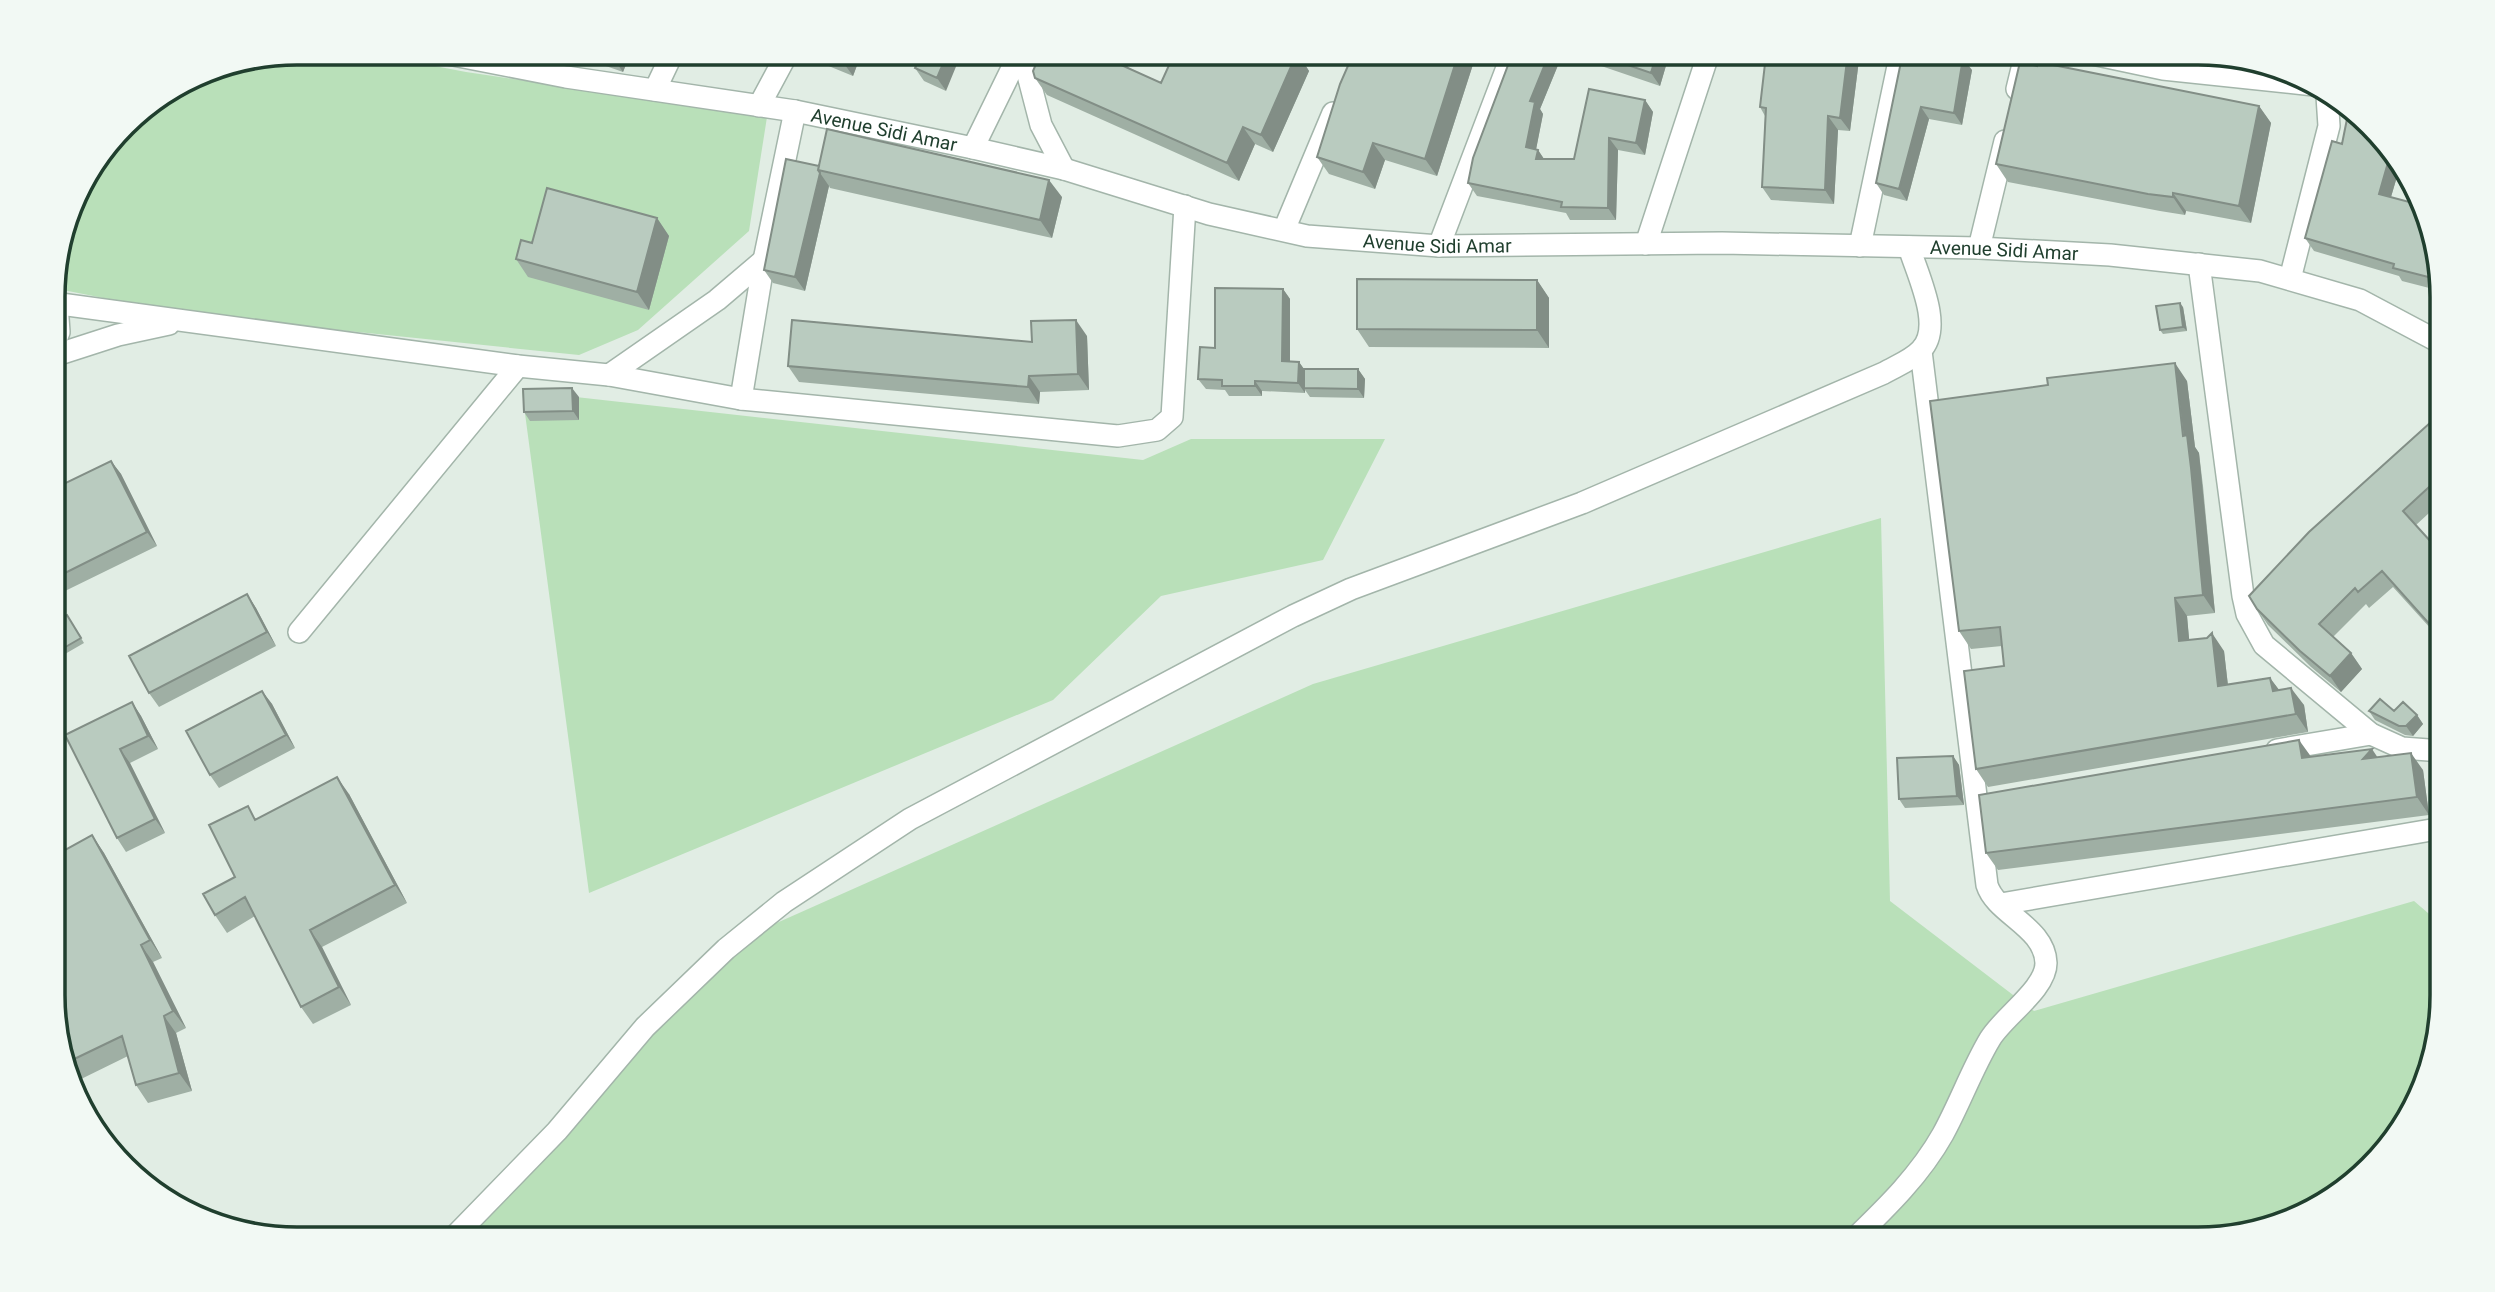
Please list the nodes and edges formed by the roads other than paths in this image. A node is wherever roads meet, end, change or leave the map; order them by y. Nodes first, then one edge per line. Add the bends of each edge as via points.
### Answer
1 (505, 65) edge
2 (667, 65) edge
3 (781, 65) edge
4 (1014, 65) edge
5 (1025, 65) edge
6 (1508, 65) edge
7 (1705, 65) edge
8 (1898, 65) edge
9 (2023, 65) edge
10 (2189, 65) edge
11 (2277, 79) edge
12 (655, 90) junction
13 (1343, 91) edge
14 (759, 106) junction
15 (795, 111) junction
16 (2336, 118) edge
17 (973, 148) junction
18 (1064, 169) junction
19 (1185, 206) junction
20 (1284, 230) junction
21 (1646, 244) junction
22 (1439, 246) junction
23 (1860, 246) junction
24 (1909, 247) junction
25 (1979, 248) junction
26 (764, 260) junction
27 (2199, 264) junction
28 (2290, 279) junction
29 (65, 304) edge
30 (191, 321) junction
31 (2430, 337) edge
32 (1921, 351) junction
33 (65, 352) edge
34 (518, 366) junction
35 (609, 375) junction
36 (741, 400) junction
37 (299, 632) dead end
38 (2371, 734) junction
39 (2430, 750) edge
40 (2263, 752) edge
41 (2430, 829) edge
42 (2001, 904) junction
43 (465, 1227) edge
44 (1866, 1227) edge

1 - 12 street, Avenue Sidi Amar
2 - 12 street
3 - 14 street
4 - 17 street
5 - 18 street via 1041,125
6 - 22 street
7 - 21 street
8 - 23 street
9 - 25 street
10 - 11 street
12 - 14 street, Avenue Sidi Amar
13 - 20 street
14 - 15 street, Avenue Sidi Amar
15 - 17 street, Avenue Sidi Amar
15 - 26 street
16 - 28 street
17 - 18 street, Avenue Sidi Amar
18 - 19 street, Avenue Sidi Amar
19 - 20 street, Avenue Sidi Amar
19 - 36 street via 1172,417 1157,430 1118,436
20 - 22 street, Avenue Sidi Amar via 1307,236
21 - 22 street, Avenue Sidi Amar
21 - 23 street, Avenue Sidi Amar
23 - 24 street, Avenue Sidi Amar
24 - 25 street, Avenue Sidi Amar
24 - 32 street via 1931,319 1929,341
25 - 27 street, Avenue Sidi Amar
26 - 35 street via 716,300
26 - 36 street
27 - 28 street, Avenue Sidi Amar
27 - 38 street via 2247,614 2259,638 2277,658
28 - 31 street, Avenue Sidi Amar via 2360,300
29 - 30 street
30 - 33 street via 118,335
30 - 34 street
32 - 42 street via 1984,801 1987,885 1990,895
32 - 43 street via 1884,373 1582,503 1351,589 910,819 783,902 726,949 645,1027 557,1131
34 - 35 street
34 - 37 street
35 - 36 street
38 - 39 street via 2402,748
38 - 40 street
41 - 42 street
42 - 44 street via 2043,950 2044,978 1991,1037 1942,1136 1914,1178

